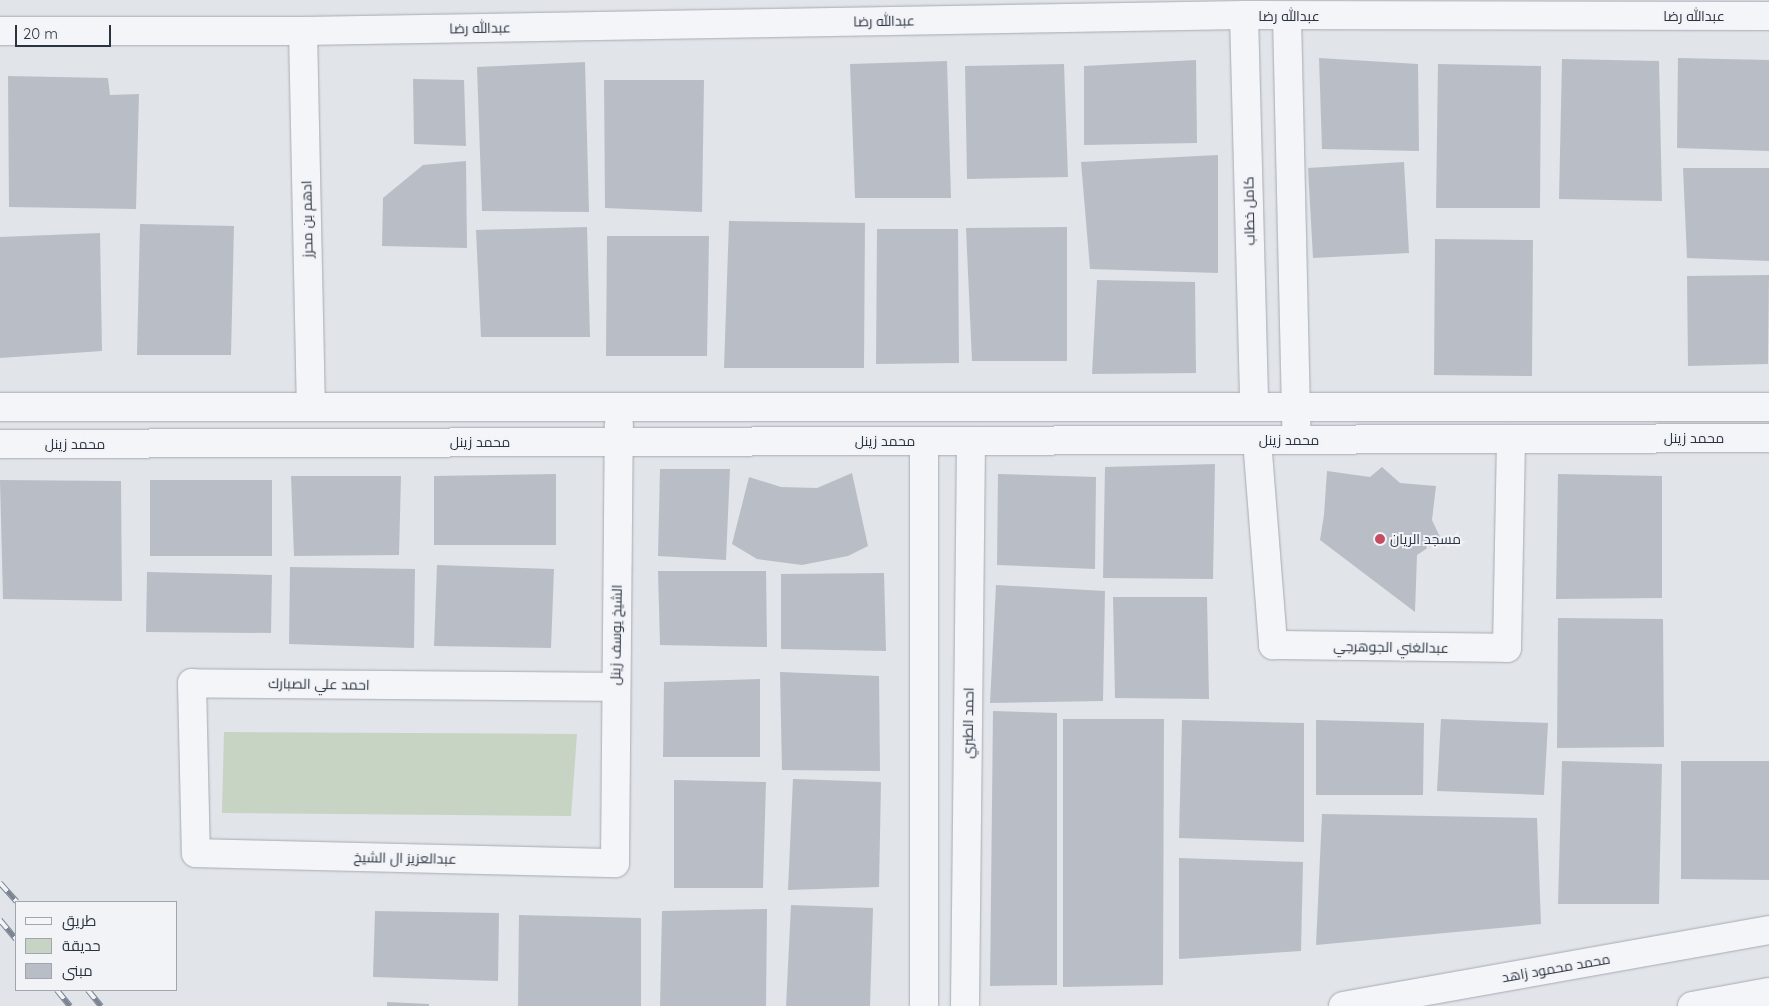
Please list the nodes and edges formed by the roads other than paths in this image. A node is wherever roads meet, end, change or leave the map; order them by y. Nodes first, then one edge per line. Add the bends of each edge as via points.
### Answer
1 (1244, 16) junction
2 (1287, 16) junction
3 (1769, 16) edge
4 (0, 31) edge
5 (303, 31) junction
6 (0, 407) edge
7 (312, 407) junction
8 (618, 407) junction
9 (1254, 407) junction
10 (1769, 407) edge
11 (1296, 408) junction
12 (1769, 438) edge
13 (1511, 439) junction
14 (1257, 440) junction
15 (1297, 440) junction
16 (924, 441) junction
17 (971, 441) junction
18 (620, 442) junction
19 (0, 444) edge
20 (615, 687) junction
21 (196, 852) joint
22 (614, 863) joint
23 (1769, 930) edge
24 (1769, 992) edge
25 (924, 1006) edge
26 (965, 1006) edge
27 (1343, 1006) edge
28 (1692, 1006) edge

1 - 2 street, عبدالله رضا
1 - 5 street, عبدالله رضا
1 - 9 street, كامل خطاب
2 - 3 street, عبدالله رضا
2 - 11 street
4 - 5 street, عبدالله رضا
5 - 7 street, ادهم بن محرز
6 - 7 street
7 - 8 street
8 - 9 street
8 - 18 street, الشيخ يوسف زينل
9 - 11 street
10 - 11 street
11 - 15 street
12 - 13 street, محمد زينل
13 - 14 street, عبدالغني الجوهرجي via 1506,648 1273,645
13 - 15 street, محمد زينل
14 - 15 street, محمد زينل
14 - 17 street, محمد زينل
16 - 17 street, محمد زينل
16 - 18 street, محمد زينل
16 - 25 street
17 - 26 street, احمد الطبري
18 - 19 street, محمد زينل
18 - 20 street, الشيخ يوسف زينل
20 - 21 street, احمد علي الصبارك via 192,683
20 - 22 street, الشيخ يوسف زينل
21 - 22 street, عبدالعزيز ال الشيخ
23 - 27 street, محمد محمود زاهد
24 - 28 street

